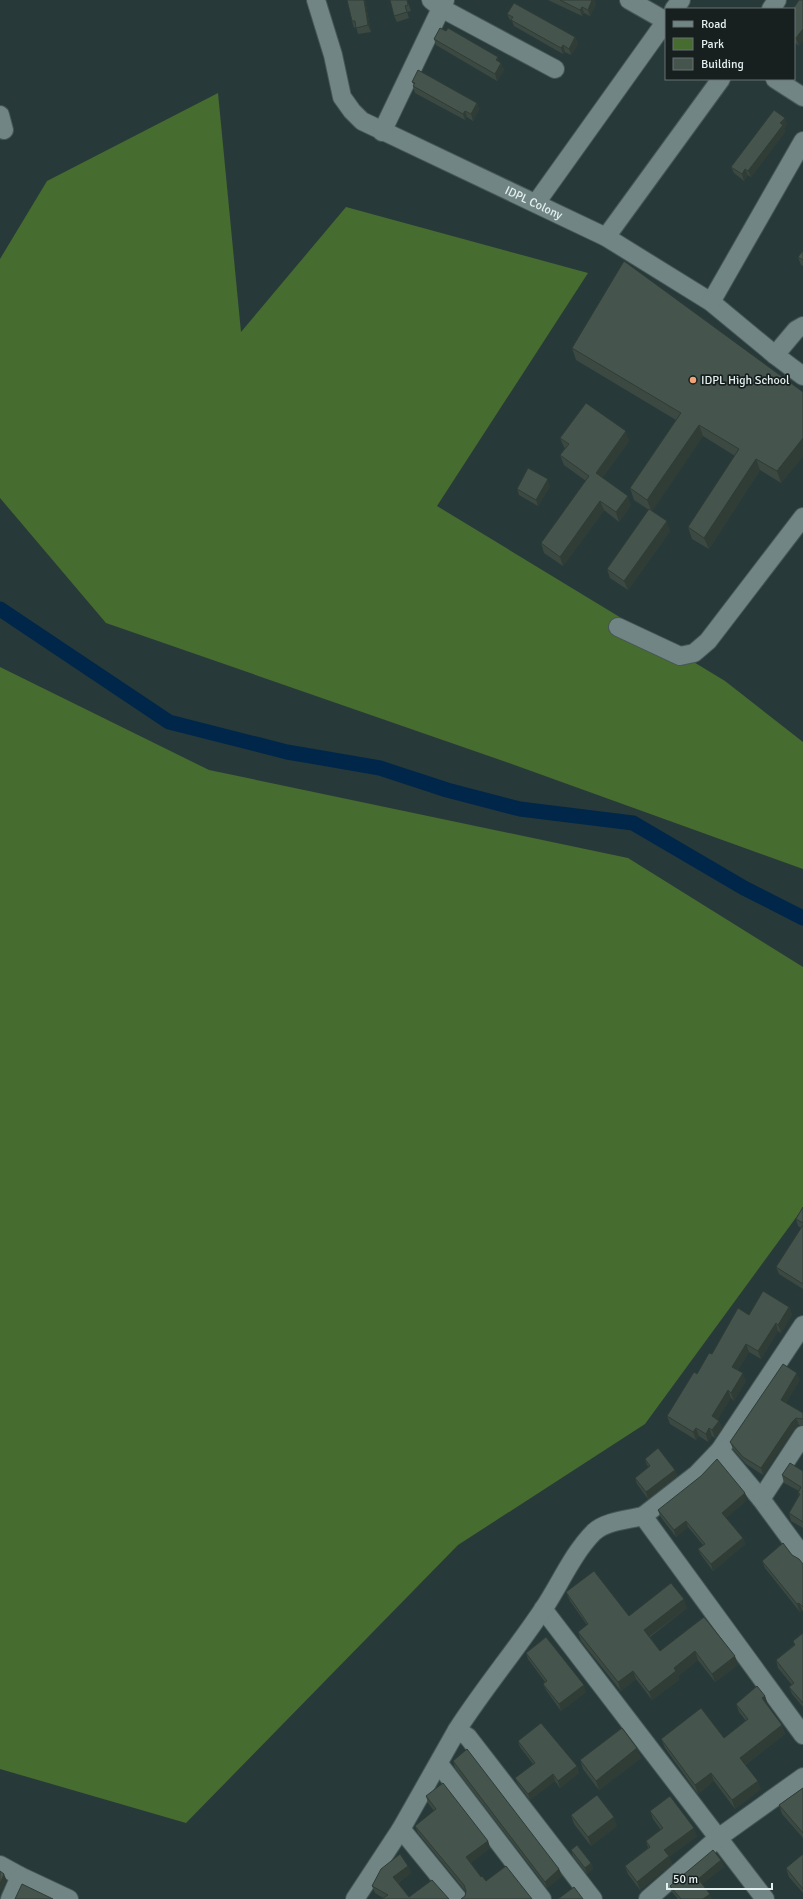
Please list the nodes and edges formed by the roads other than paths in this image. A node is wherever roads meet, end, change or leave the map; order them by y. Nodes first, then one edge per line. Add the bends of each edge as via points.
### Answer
1 (316, 0) edge
2 (628, 0) edge
3 (681, 0) edge
4 (439, 3) edge
5 (675, 8) edge
6 (665, 20) edge
7 (665, 22) edge
8 (555, 69) dead end
9 (720, 80) edge
10 (777, 80) edge
11 (803, 97) edge
12 (382, 132) junction
13 (803, 141) edge
14 (536, 203) junction
15 (606, 237) junction
16 (712, 302) junction
17 (803, 326) edge
18 (775, 355) junction
19 (803, 376) edge
20 (803, 517) edge
21 (618, 627) dead end
22 (803, 1324) edge
23 (803, 1435) edge
24 (720, 1450) junction
25 (761, 1499) junction
26 (643, 1516) junction
27 (801, 1550) edge
28 (543, 1609) junction
29 (457, 1730) junction
30 (803, 1735) edge
31 (439, 1764) junction
32 (803, 1777) edge
33 (401, 1829) junction
34 (718, 1838) junction
35 (0, 1865) edge
36 (20, 1876) junction
37 (10, 1899) edge
38 (69, 1899) edge
39 (355, 1899) edge
40 (458, 1899) edge
41 (542, 1899) edge
42 (593, 1899) edge
43 (648, 1899) edge
44 (765, 1899) edge

1 - 12 street, IDPL Colony via 342,97 362,121
2 - 6 street
3 - 5 street
4 - 8 street
4 - 12 street
7 - 14 street
9 - 15 street
10 - 11 street
12 - 14 street, IDPL Colony
13 - 16 street
14 - 15 street, IDPL Colony
15 - 16 street, IDPL Colony
16 - 18 street, IDPL Colony
17 - 18 street via 796,330
18 - 19 street, IDPL Colony
20 - 21 street via 716,631 694,653 680,656
22 - 24 street
23 - 25 street
24 - 25 street
24 - 26 street via 697,1474
25 - 27 street
26 - 28 street via 605,1524 595,1532 582,1547
26 - 30 street
28 - 29 street
28 - 34 street
29 - 31 street
29 - 42 street via 468,1737
31 - 33 street
31 - 41 street
32 - 34 street
33 - 39 street
33 - 40 street
34 - 43 street
34 - 44 street
35 - 36 street
36 - 37 street
36 - 38 street

